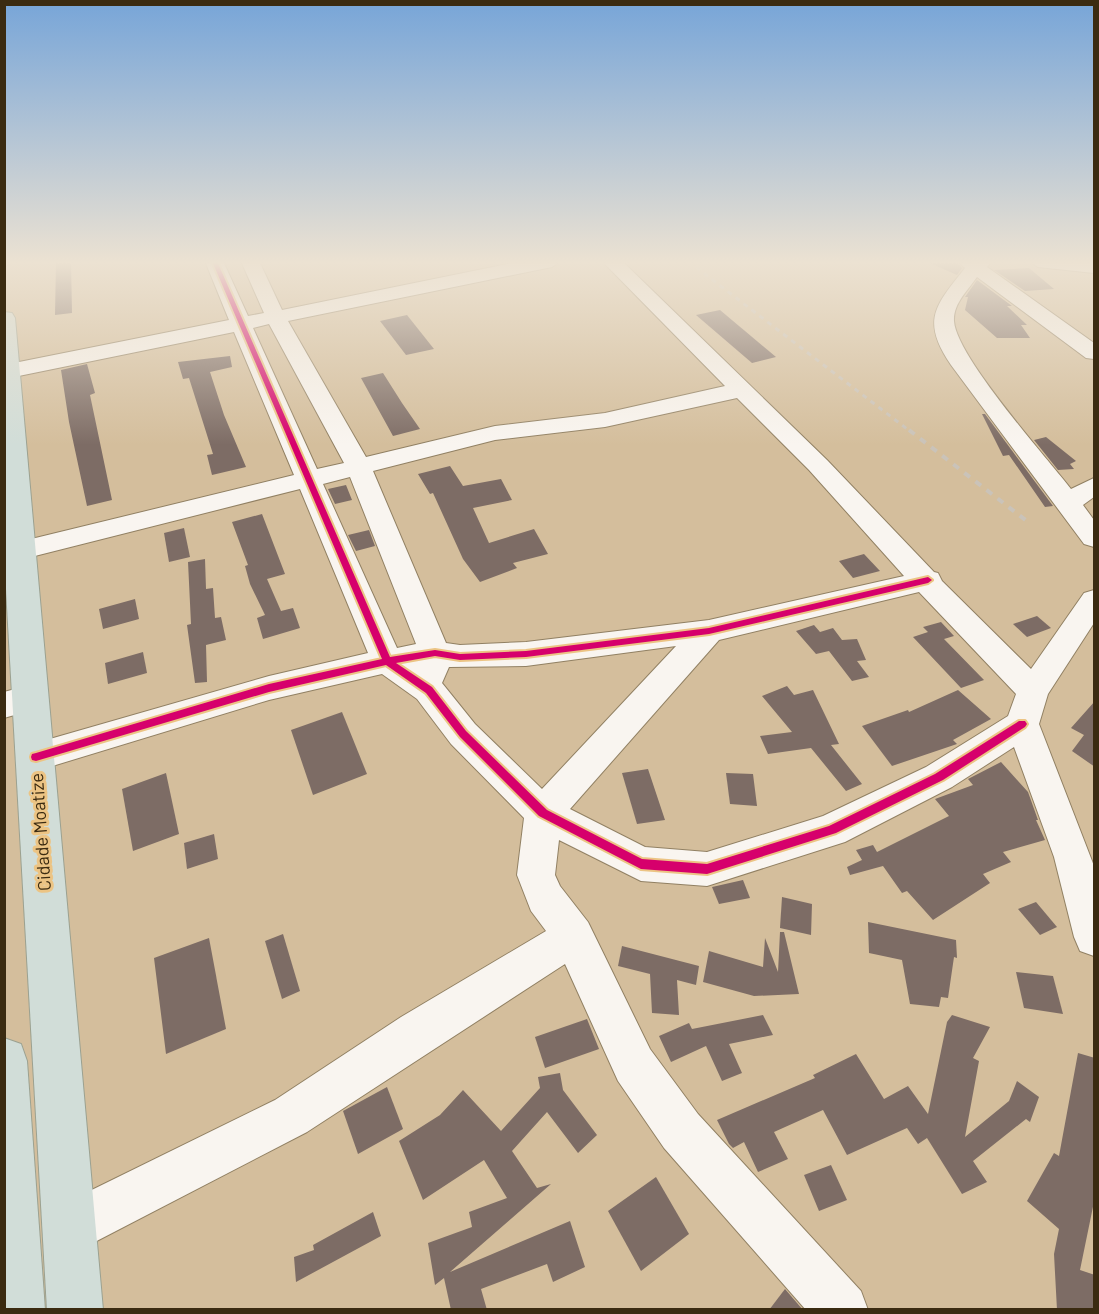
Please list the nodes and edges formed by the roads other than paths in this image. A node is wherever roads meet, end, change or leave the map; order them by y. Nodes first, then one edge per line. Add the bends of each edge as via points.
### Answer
1 (4, 322) edge
2 (209, 322) edge
3 (238, 322) edge
4 (279, 322) edge
5 (672, 322) edge
6 (942, 322) edge
7 (1054, 322) edge
8 (1095, 353) edge
9 (5, 363) edge
10 (740, 390) junction
11 (358, 466) junction
12 (306, 479) junction
13 (1095, 486) edge
14 (1069, 502) junction
15 (1095, 538) edge
16 (18, 551) junction
17 (927, 580) junction
18 (1095, 600) edge
19 (709, 632) junction
20 (435, 653) junction
21 (387, 662) junction
22 (429, 690) junction
23 (17, 702) edge
24 (1028, 708) junction
25 (36, 757) junction
26 (543, 813) junction
27 (574, 936) junction
28 (1095, 937) edge
29 (4, 1061) edge
30 (69, 1228) junction
31 (17, 1310) edge
32 (75, 1310) edge
33 (842, 1310) edge

1 - 9 highway, Cidade Moatize
2 - 9 street
3 - 12 street
4 - 11 street
5 - 10 street
6 - 14 street via 943,332 958,360
7 - 8 street
9 - 16 highway, Cidade Moatize
10 - 11 street via 605,420 495,433
10 - 17 street
11 - 12 street
11 - 20 street
12 - 16 street
12 - 21 street
13 - 14 street
14 - 15 street
16 - 23 highway, Cidade Moatize
17 - 19 street
17 - 24 street via 983,643
18 - 24 street
19 - 20 street via 526,654 460,657
19 - 26 street
20 - 21 street
20 - 22 street
21 - 22 street
21 - 25 street via 269,688
22 - 26 street via 463,734
23 - 25 highway, Cidade Moatize
24 - 26 street via 939,777 832,830 707,869 641,864
24 - 28 street
25 - 30 highway, Cidade Moatize
26 - 27 street via 536,875 545,898
27 - 30 street via 291,1116
27 - 33 street via 634,1065 681,1131
29 - 31 highway
30 - 32 highway, Cidade Moatize

